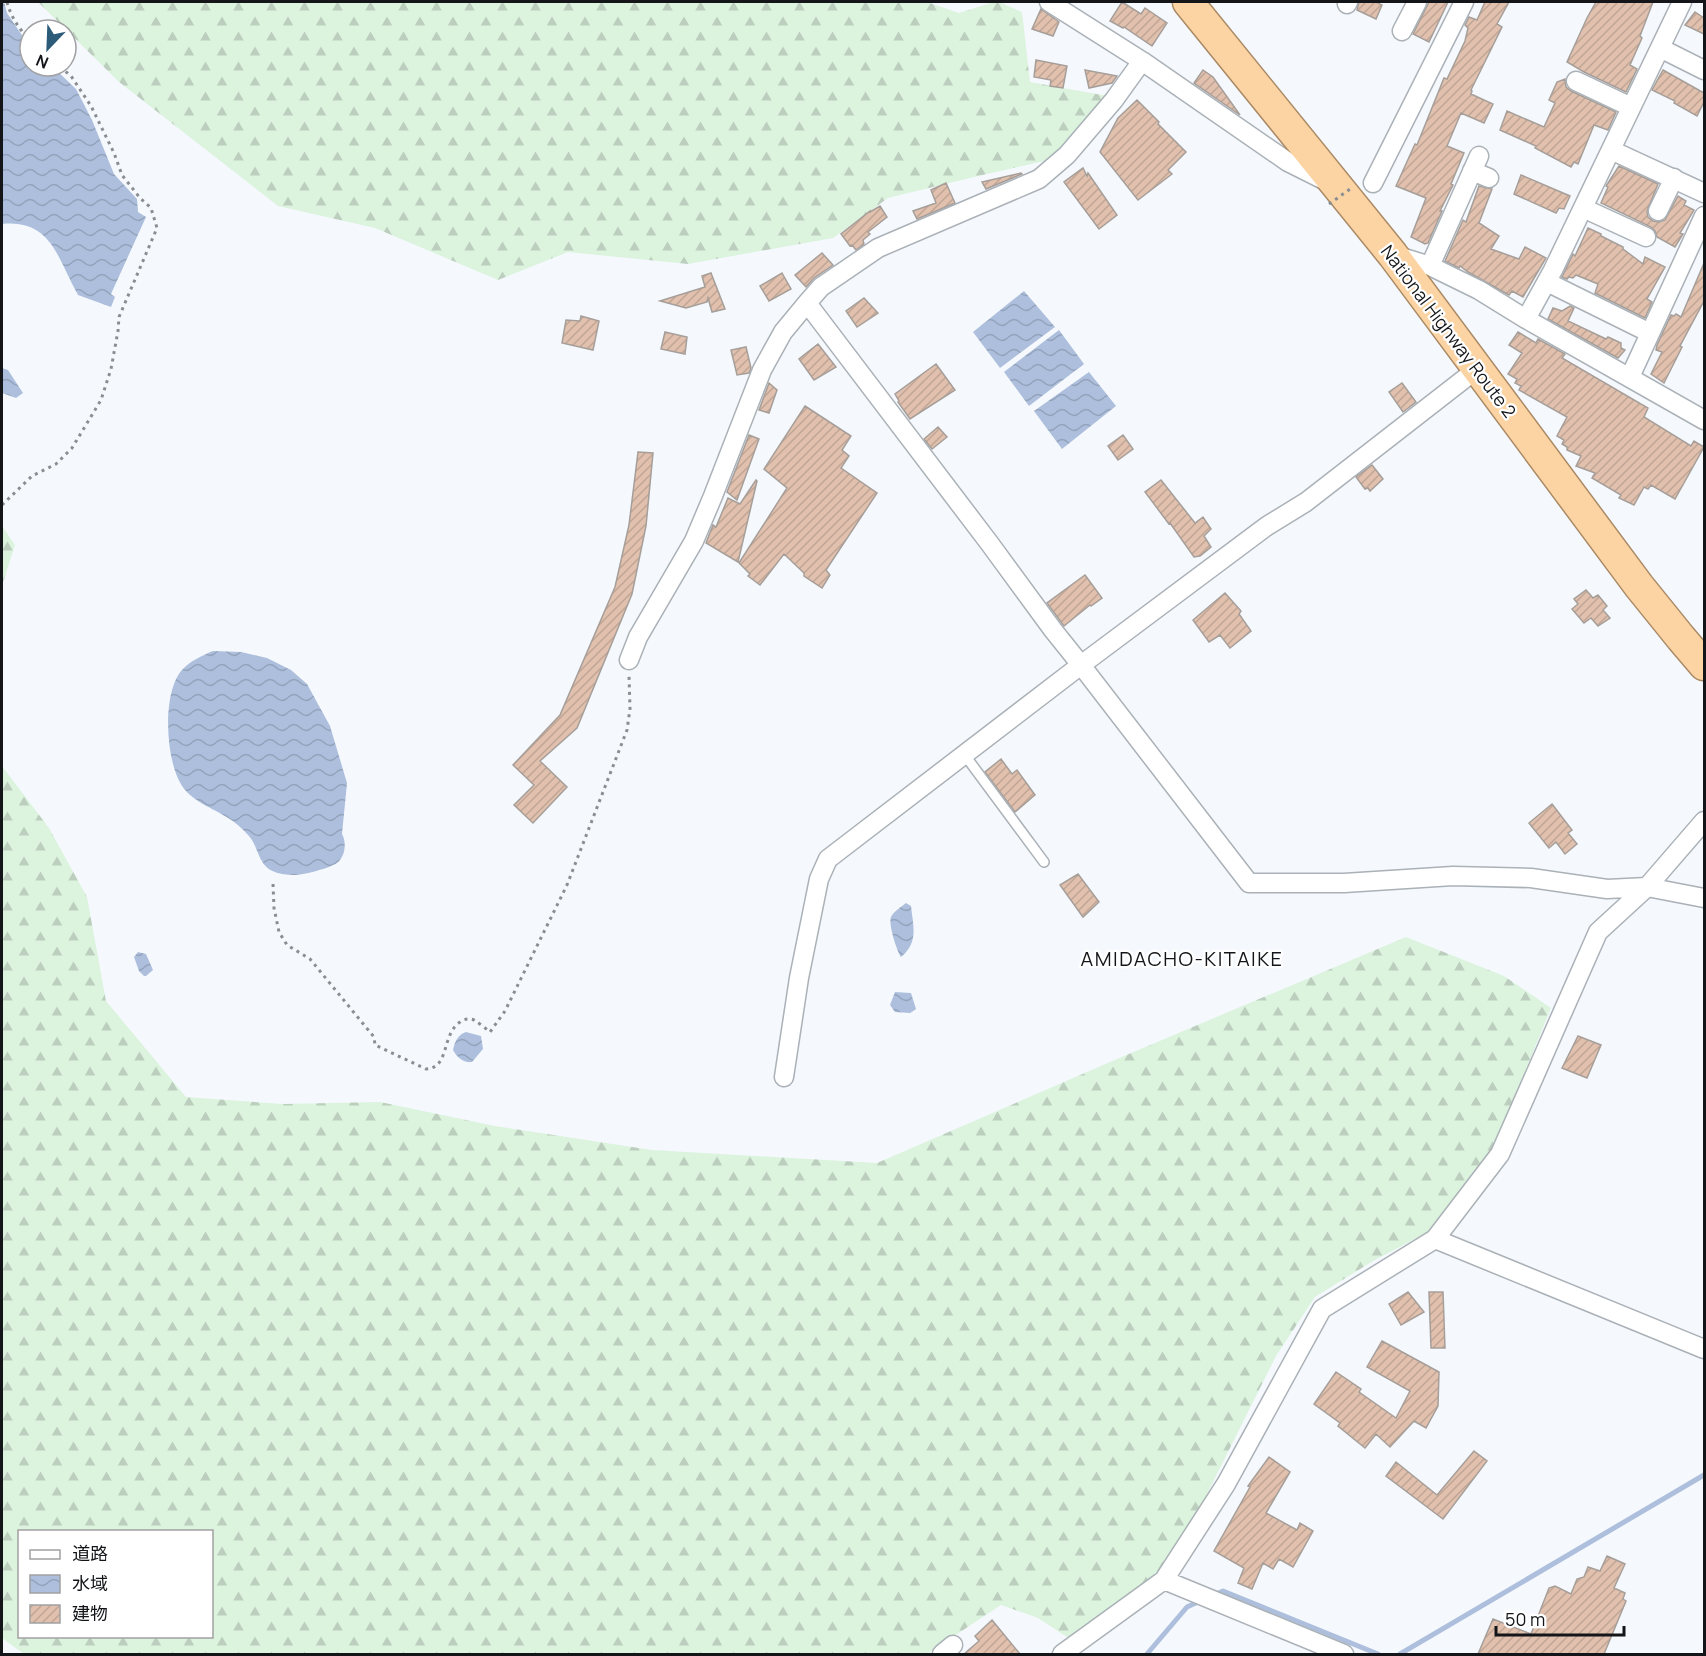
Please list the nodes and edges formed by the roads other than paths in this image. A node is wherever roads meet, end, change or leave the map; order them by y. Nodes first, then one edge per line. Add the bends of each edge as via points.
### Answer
1 (1049, 2) edge
2 (1188, 2) edge
3 (1417, 2) edge
4 (1682, 2) edge
5 (1468, 4) edge
6 (1402, 31) dead end
7 (1660, 48) junction
8 (1142, 61) junction
9 (1704, 70) edge
10 (1576, 81) dead end
11 (1631, 107) junction
12 (1611, 150) junction
13 (1489, 178) dead end
14 (1674, 178) junction
15 (1373, 183) dead end
16 (1704, 192) edge
17 (1341, 193) junction
18 (1583, 208) junction
19 (1658, 212) dead end
20 (1702, 226) edge
21 (1646, 237) dead end
22 (1393, 255) junction
23 (1430, 266) junction
24 (1546, 282) junction
25 (807, 303) junction
26 (1526, 319) junction
27 (1650, 333) junction
28 (1478, 369) junction
29 (1630, 377) junction
30 (1704, 420) edge
31 (629, 660) road end
32 (1082, 665) junction
33 (1704, 665) edge
34 (964, 754) junction
35 (1704, 821) edge
36 (1044, 862) dead end
37 (1647, 887) junction
38 (1704, 898) edge
39 (784, 1077) dead end
40 (1435, 1239) junction
41 (1704, 1349) edge
42 (1164, 1580) junction
43 (1062, 1654) edge
44 (1344, 1654) edge

1 - 8 street
2 - 17 highway, National Highway Route 2
3 - 6 street
4 - 7 street
5 - 15 street via 1394,160
7 - 9 street
7 - 11 street
8 - 17 street via 1288,162
8 - 25 street via 1067,155 1039,178 878,248 821,287
10 - 11 street
11 - 12 street
12 - 14 street
12 - 18 street
13 - 23 street via 1476,163
14 - 16 street
14 - 19 street
17 - 22 highway, National Highway Route 2
18 - 21 street
18 - 24 street
20 - 27 street
22 - 23 street
22 - 28 highway, National Highway Route 2
23 - 26 street
24 - 26 street
24 - 27 street
25 - 31 street via 783,332 762,370 694,541 638,637
25 - 32 street
26 - 29 street
27 - 29 street
28 - 32 street via 1306,502 1267,526
28 - 33 highway, National Highway Route 2 via 1639,586
29 - 30 street
32 - 34 street
32 - 37 street via 1249,883 1344,883 1454,876 1532,878 1607,889
34 - 36 lane
34 - 39 street via 828,859 819,879 799,978
35 - 37 street
37 - 38 street
37 - 40 street via 1598,932 1500,1154
40 - 41 street
40 - 42 street via 1322,1309 1226,1484
42 - 43 street
42 - 44 street

